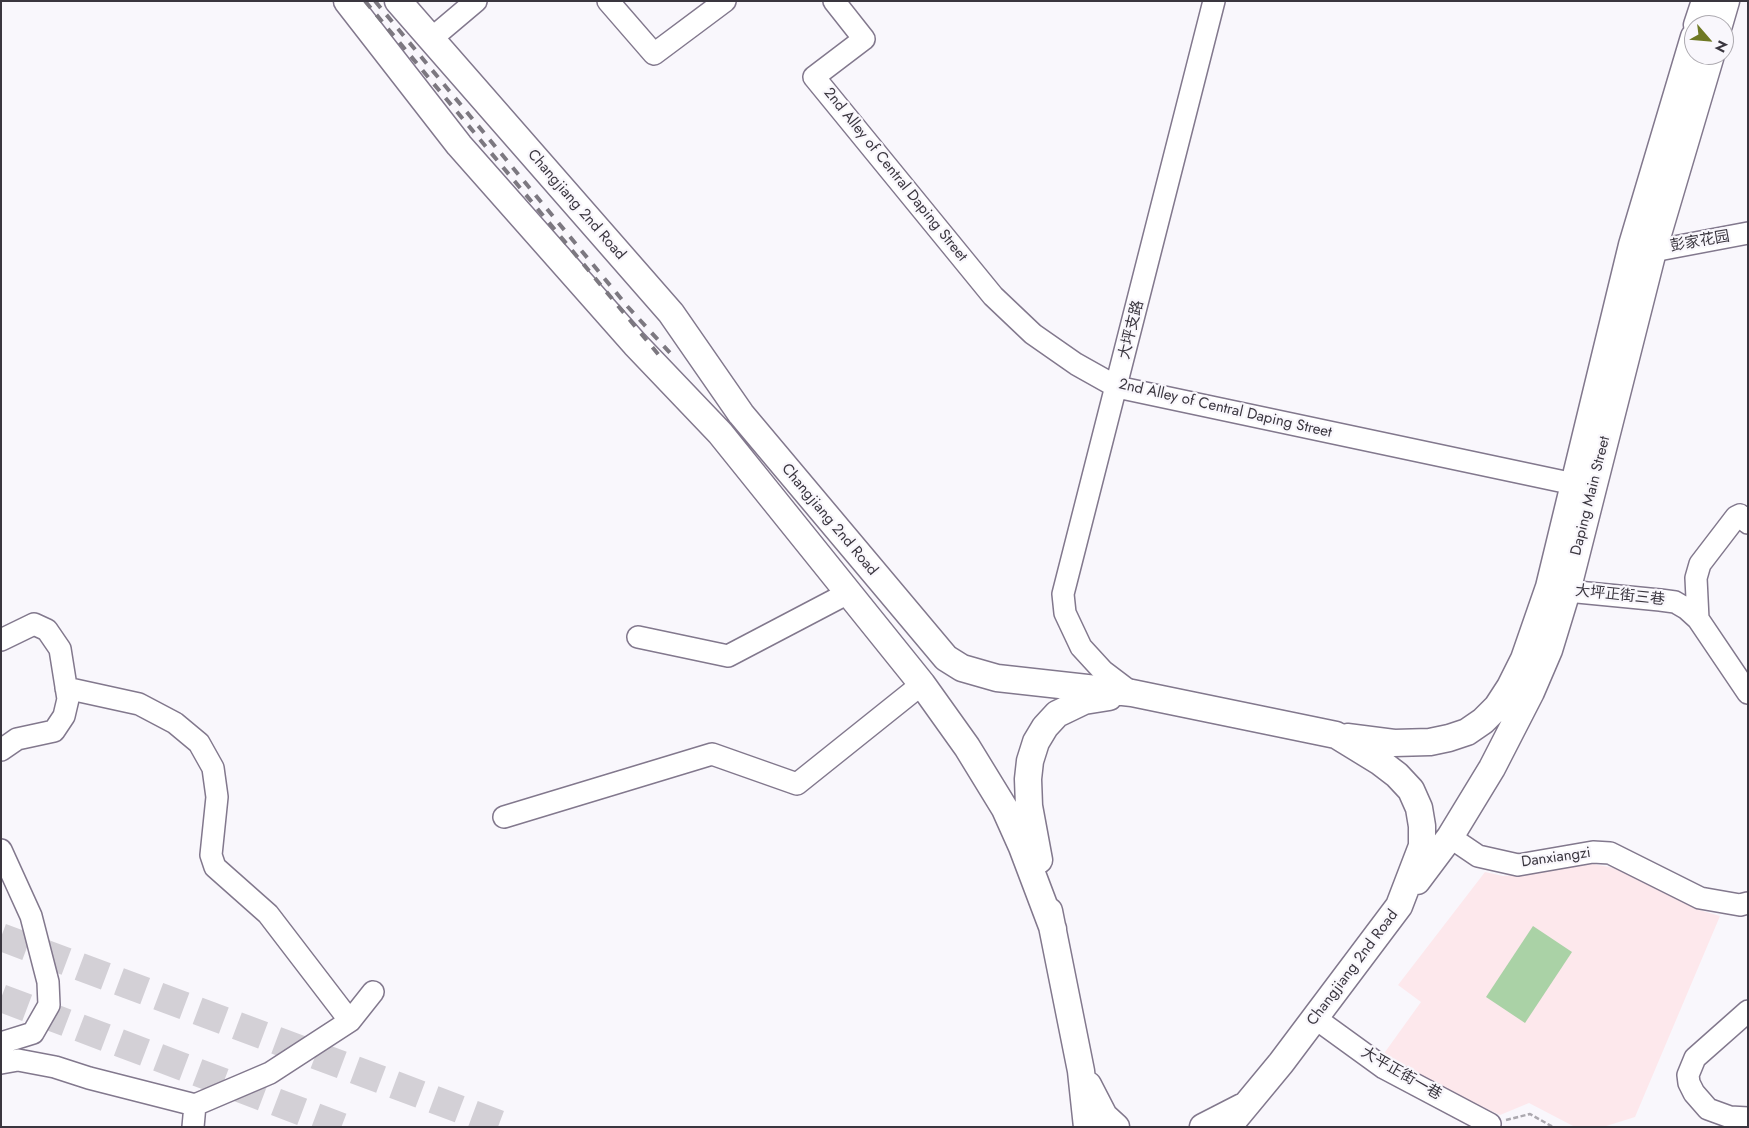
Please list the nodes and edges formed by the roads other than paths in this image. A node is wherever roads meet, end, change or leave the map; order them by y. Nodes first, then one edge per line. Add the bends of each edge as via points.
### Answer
1 (347, 1) edge
2 (398, 1) edge
3 (476, 1) edge
4 (608, 1) edge
5 (725, 1) edge
6 (834, 1) edge
7 (1214, 1) edge
8 (1704, 1) edge
9 (1726, 1) edge
10 (1700, 15) edge
11 (1722, 15) edge
12 (431, 39) junction
13 (1686, 65) edge
14 (1707, 65) edge
15 (1748, 233) edge
16 (1653, 251) junction
17 (1117, 386) junction
18 (1574, 484) junction
19 (1748, 523) edge
20 (1567, 591) junction
21 (850, 592) junction
22 (1698, 619) junction
23 (638, 637) dead end
24 (1, 640) edge
25 (922, 684) junction
26 (66, 688) junction
27 (1132, 693) junction
28 (1748, 693) edge
29 (1336, 735) junction
30 (1, 750) edge
31 (504, 817) dead end
32 (1450, 837) junction
33 (1, 850) edge
34 (1748, 903) edge
35 (1399, 906) junction
36 (1053, 928) junction
37 (373, 992) dead end
38 (1748, 1011) edge
39 (1315, 1018) junction
40 (350, 1021) junction
41 (1, 1043) edge
42 (1, 1064) edge
43 (1081, 1071) junction
44 (195, 1105) junction
45 (1245, 1105) junction
46 (1748, 1118) edge
47 (1490, 1124) road end
48 (193, 1127) edge
49 (1086, 1127) edge
50 (1116, 1127) edge
51 (1202, 1127) edge
52 (1228, 1127) edge

1 - 21 main road, Changjiang 2nd Road via 459,145 635,344 720,433
2 - 12 main road, Changjiang 2nd Road
3 - 12 street
4 - 5 street via 654,54
6 - 17 street, 2nd Alley of Central Daping Street via 864,39 814,77 993,296 1033,334 1076,364
7 - 17 street, 大坪支路
8 - 10 main road
9 - 11 main road
12 - 27 main road, Changjiang 2nd Road via 671,313 741,414 946,658 962,668 997,678
13 - 18 main road, Daping Main Street via 1632,245
14 - 16 main road, Daping Main Street
15 - 16 street, 彭家花园
16 - 20 main road, Daping Main Street
17 - 18 street, 2nd Alley of Central Daping Street
17 - 27 street, 大坪支路 via 1063,594 1065,613 1081,647 1104,672
18 - 29 main road, Daping Main Street via 1538,622 1520,666 1497,707 1484,721 1468,732 1430,742 1394,743
19 - 22 street via 1743,517 1736,516 1700,564 1696,578
20 - 22 street, 大坪正街三巷 via 1675,602
20 - 32 main road, Daping Main Street via 1549,650 1531,692 1492,768
21 - 23 street via 728,656
21 - 25 main road, Changjiang 2nd Road
22 - 28 street, 大坪正街三巷
24 - 26 street via 34,624 47,630 60,649
25 - 31 street via 797,784 712,754
25 - 36 main road, Changjiang 2nd Road via 967,747 1004,809 1022,846
26 - 30 street via 68,699 64,716 54,731 17,739
26 - 40 street via 139,704 175,723 199,743 213,768 217,797 211,855 215,867 268,914
27 - 29 main road, Daping Main Street
27 - 36 main road, Changjiang 2nd Road via 1084,701 1069,707 1051,721 1036,742 1030,761 1029,806
29 - 35 main road, Changjiang 2nd Road via 1397,775 1411,790 1419,808 1422,846
32 - 34 street, Danxiangzi via 1478,856 1518,865 1593,852 1610,853 1700,898 1740,905
32 - 35 main road, Daping Main Street
33 - 41 street via 31,916 48,982 49,1005 33,1033
35 - 39 main road, Changjiang 2nd Road
36 - 43 main road, Changjiang 2nd Road
37 - 40 street
38 - 46 street via 1695,1058 1688,1075 1694,1093 1708,1109 1730,1117
39 - 45 main road, Changjiang 2nd Road
39 - 47 street, 大平正街一巷 via 1384,1068
40 - 44 street via 270,1073
42 - 44 street via 18,1060 55,1067
43 - 49 main road, Changjiang 2nd Road
43 - 50 main road, Changjiang 2nd Road via 1104,1116
44 - 48 street
45 - 51 main road, Changjiang 2nd Road
45 - 52 main road, Changjiang 2nd Road

